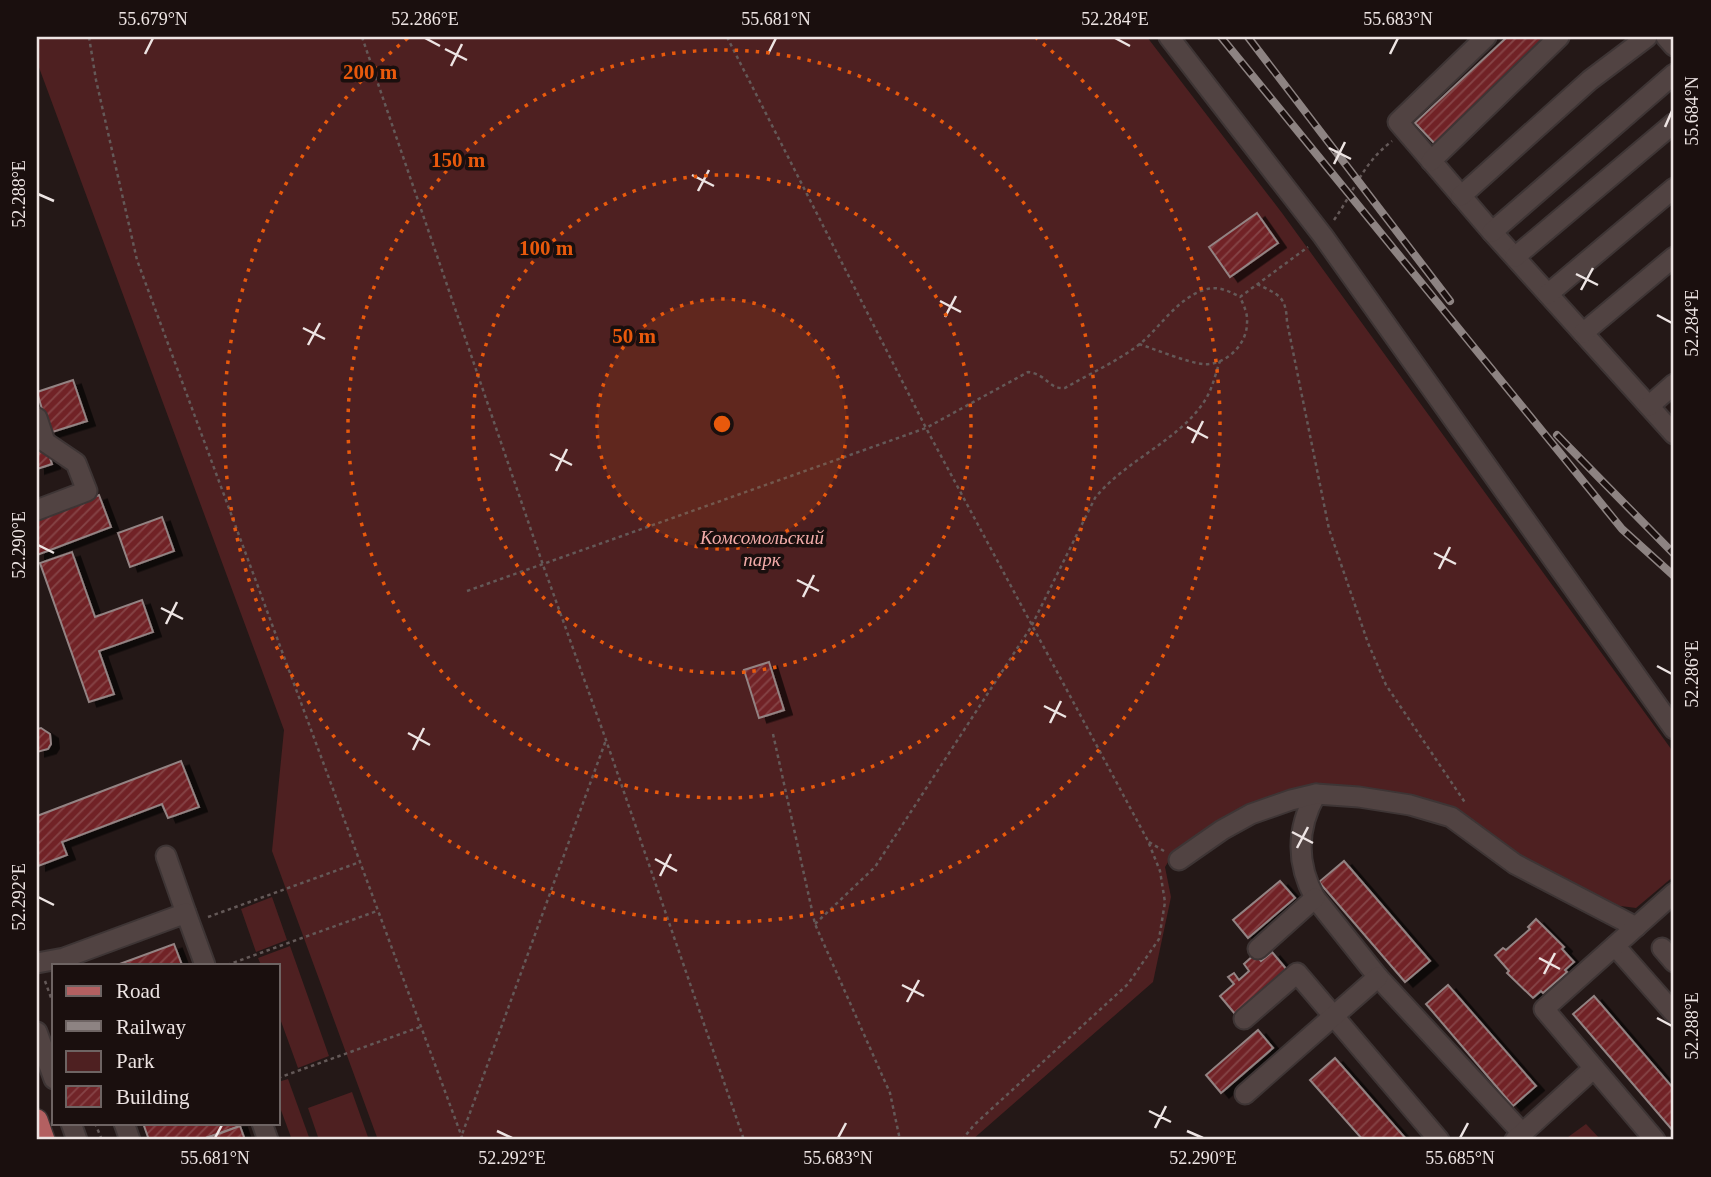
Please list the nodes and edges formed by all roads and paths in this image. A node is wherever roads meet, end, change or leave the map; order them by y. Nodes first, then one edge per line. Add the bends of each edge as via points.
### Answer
1 (89, 37) edge
2 (362, 37) edge
3 (727, 37) edge
4 (1169, 37) edge
5 (1486, 37) edge
6 (1559, 37) edge
7 (1647, 37) edge
8 (1665, 37) edge
9 (1674, 46) edge
10 (1674, 74) edge
11 (1673, 126) edge
12 (1405, 131) junction
13 (1431, 161) junction
14 (1674, 188) edge
15 (1461, 196) junction
16 (1492, 232) junction
17 (1323, 236) junction
18 (1515, 257) junction
19 (1674, 257) edge
20 (1257, 284) junction
21 (1548, 294) junction
22 (1240, 297) junction
23 (1583, 333) junction
24 (1139, 344) junction
25 (1220, 361) junction
26 (1674, 384) edge
27 (1649, 406) junction
28 (37, 418) edge
29 (926, 428) junction
30 (1674, 434) edge
31 (37, 510) edge
32 (543, 565) junction
33 (467, 592) dead end
34 (1031, 627) junction
35 (1674, 729) edge
36 (773, 734) dead end
37 (606, 740) junction
38 (1316, 794) junction
39 (1468, 806) dead end
40 (166, 856) dead end
41 (1179, 860) dead end
42 (360, 862) junction
43 (1674, 893) edge
44 (1315, 898) junction
45 (377, 911) junction
46 (188, 919) junction
47 (815, 924) junction
48 (1636, 927) junction
49 (1615, 946) junction
50 (1258, 948) dead end
51 (65, 961) edge
52 (38, 963) edge
53 (205, 964) edge
54 (230, 964) edge
55 (1378, 977) junction
56 (52, 1001) edge
57 (1674, 1013) edge
58 (1335, 1015) junction
59 (1244, 1019) dead end
60 (420, 1027) junction
61 (37, 1032) edge
62 (1594, 1068) junction
63 (52, 1073) edge
64 (280, 1077) edge
65 (1244, 1094) dead end
66 (37, 1120) edge
67 (1518, 1137) edge
68 (461, 1139) edge
69 (44, 1140) edge
70 (744, 1140) edge
71 (900, 1140) edge
72 (962, 1140) edge
73 (1439, 1140) edge
74 (1655, 1140) edge

1 - 42 path via 137,260
2 - 32 path
3 - 29 path
4 - 17 street
5 - 12 street via 1398,122
6 - 13 street
7 - 15 street via 1590,80
8 - 9 street
10 - 16 street
11 - 18 street
12 - 13 street
12 - 17 path via 1370,160
13 - 15 street
14 - 21 street
15 - 16 street
16 - 18 street
17 - 20 path
17 - 35 street
18 - 21 street
19 - 23 street
20 - 22 path
20 - 39 path via 1278,294 1286,305 1329,529 1368,643 1386,685
21 - 23 street
22 - 24 path via 1228,290 1204,289
22 - 25 path via 1248,325 1243,341
23 - 27 street
24 - 25 path via 1203,364
24 - 29 path via 1065,388 1058,389 1043,376 1028,372
25 - 34 path via 1207,396 1188,421 1109,480 1095,498
26 - 27 street
27 - 30 street
28 - 31 street via 45,442 76,463 87,491
29 - 32 path
29 - 34 path
32 - 33 path
32 - 37 path
34 - 47 path via 875,867
34 - 72 path via 1148,841 1160,871 1165,902 1159,939 1128,984
36 - 47 path
37 - 68 path
37 - 70 path
38 - 41 street via 1251,814
38 - 44 street via 1306,811 1300,845
38 - 48 street via 1410,805 1451,817 1515,864
40 - 46 street
42 - 45 path
42 - 46 path
43 - 48 street
44 - 50 street
44 - 55 street
45 - 54 path
45 - 60 path
46 - 51 street
46 - 53 street
47 - 71 path via 890,1093
48 - 49 street
49 - 57 street
49 - 62 street via 1544,1009
51 - 52 street
52 - 56 path
55 - 58 street
55 - 67 street
58 - 59 street via 1297,972
58 - 65 street
58 - 73 street
60 - 64 path
60 - 68 path
61 - 63 street
62 - 67 street
62 - 74 street
66 - 69 main road

